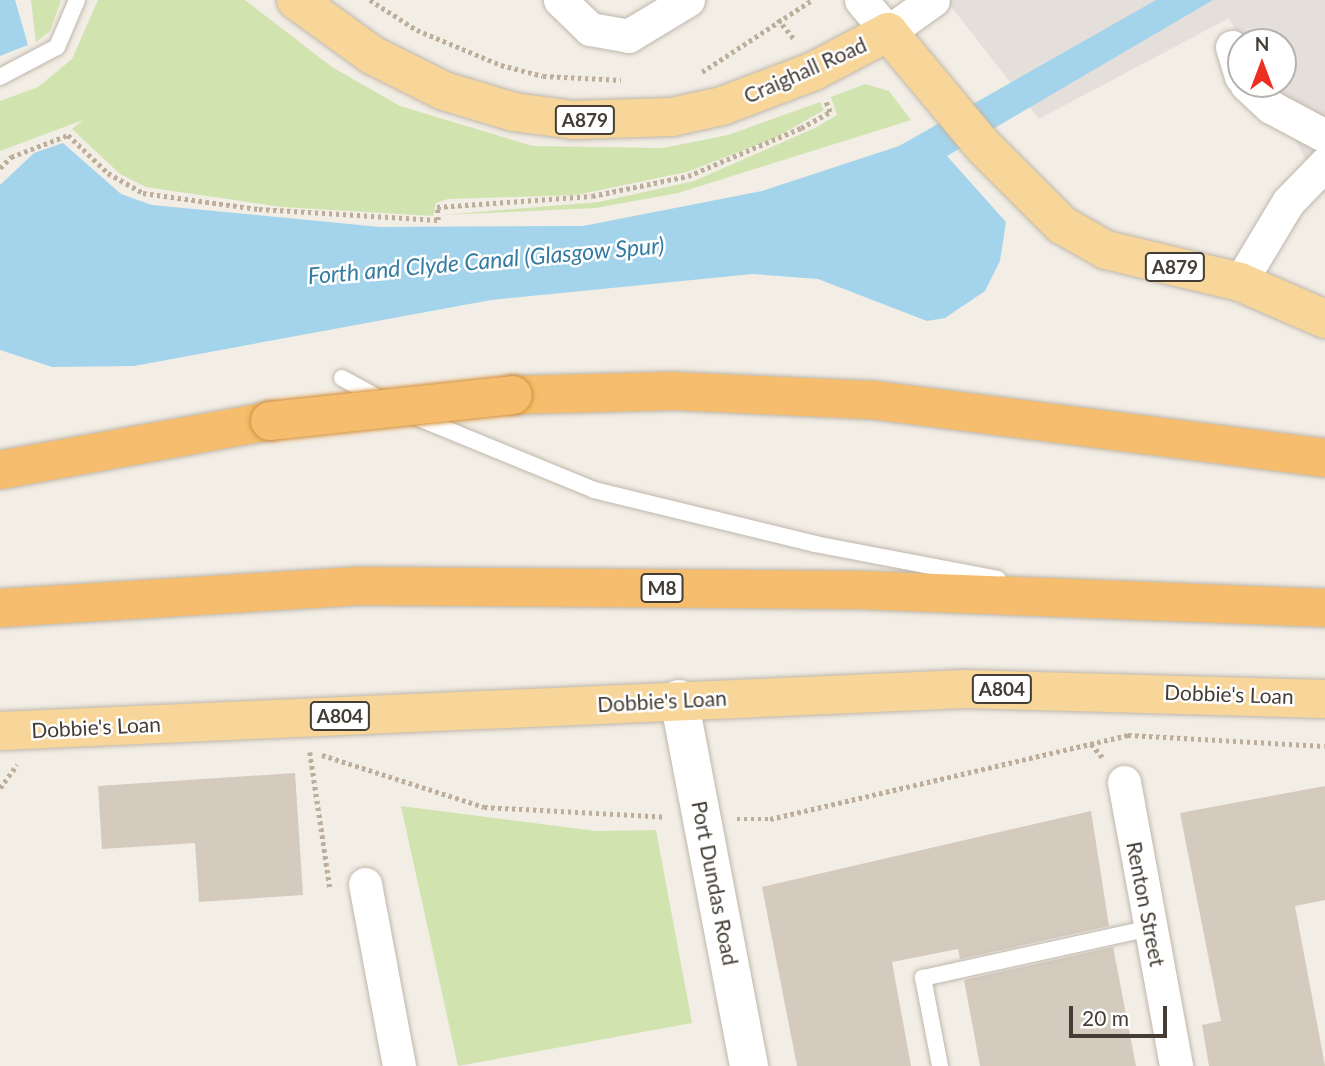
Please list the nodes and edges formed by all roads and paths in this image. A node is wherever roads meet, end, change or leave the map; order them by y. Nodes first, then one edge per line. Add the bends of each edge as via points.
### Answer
1 (77, 0) edge
2 (296, 0) edge
3 (560, 0) edge
4 (688, 0) edge
5 (812, 0) edge
6 (860, 0) edge
7 (933, 0) edge
8 (778, 19) dead end
9 (888, 32) junction
10 (814, 71) junction
11 (0, 77) edge
12 (1261, 98) edge
13 (1325, 136) edge
14 (1325, 164) edge
15 (0, 168) edge
16 (1240, 282) junction
17 (1325, 319) edge
18 (342, 378) dead end
19 (1325, 458) edge
20 (0, 470) edge
21 (1088, 596) junction
22 (0, 608) edge
23 (1325, 608) edge
24 (679, 699) junction
25 (1325, 699) edge
26 (0, 731) edge
27 (309, 751) dead end
28 (1124, 782) dead end
29 (365, 884) joint
30 (1151, 928) junction
31 (398, 1066) edge
32 (749, 1066) edge
33 (940, 1066) edge
34 (1176, 1066) edge

1 - 11 lane via 57,47
2 - 10 main road, Craighall Road / A879 via 418,80 546,117 672,117
3 - 4 street via 590,29 628,36
5 - 8 path
6 - 9 street
7 - 9 street
9 - 10 main road, Craighall Road / A879
9 - 16 main road, Craighall Road / A879 via 1033,200 1105,250
10 - 15 path via 830,112 721,164 592,196 438,206 438,220 258,209 143,193 108,173 68,135 11,157
12 - 13 street
14 - 16 street via 1287,202
16 - 17 main road, Craighall Road / A879
18 - 21 lane via 423,422 594,490 815,544
19 - 20 highway, bridge via 873,400 673,391 513,395 270,421
21 - 22 highway, M8 via 359,586
21 - 23 highway, M8
24 - 25 main road, Dobbie's Loan / A804 via 965,689
24 - 26 main road, Dobbie's Loan / A804
24 - 32 street, Port Dundas Road
27 - 29 path via 330,889
28 - 30 street, Renton Street
29 - 31 street
30 - 33 lane via 923,978
30 - 34 street, Renton Street

